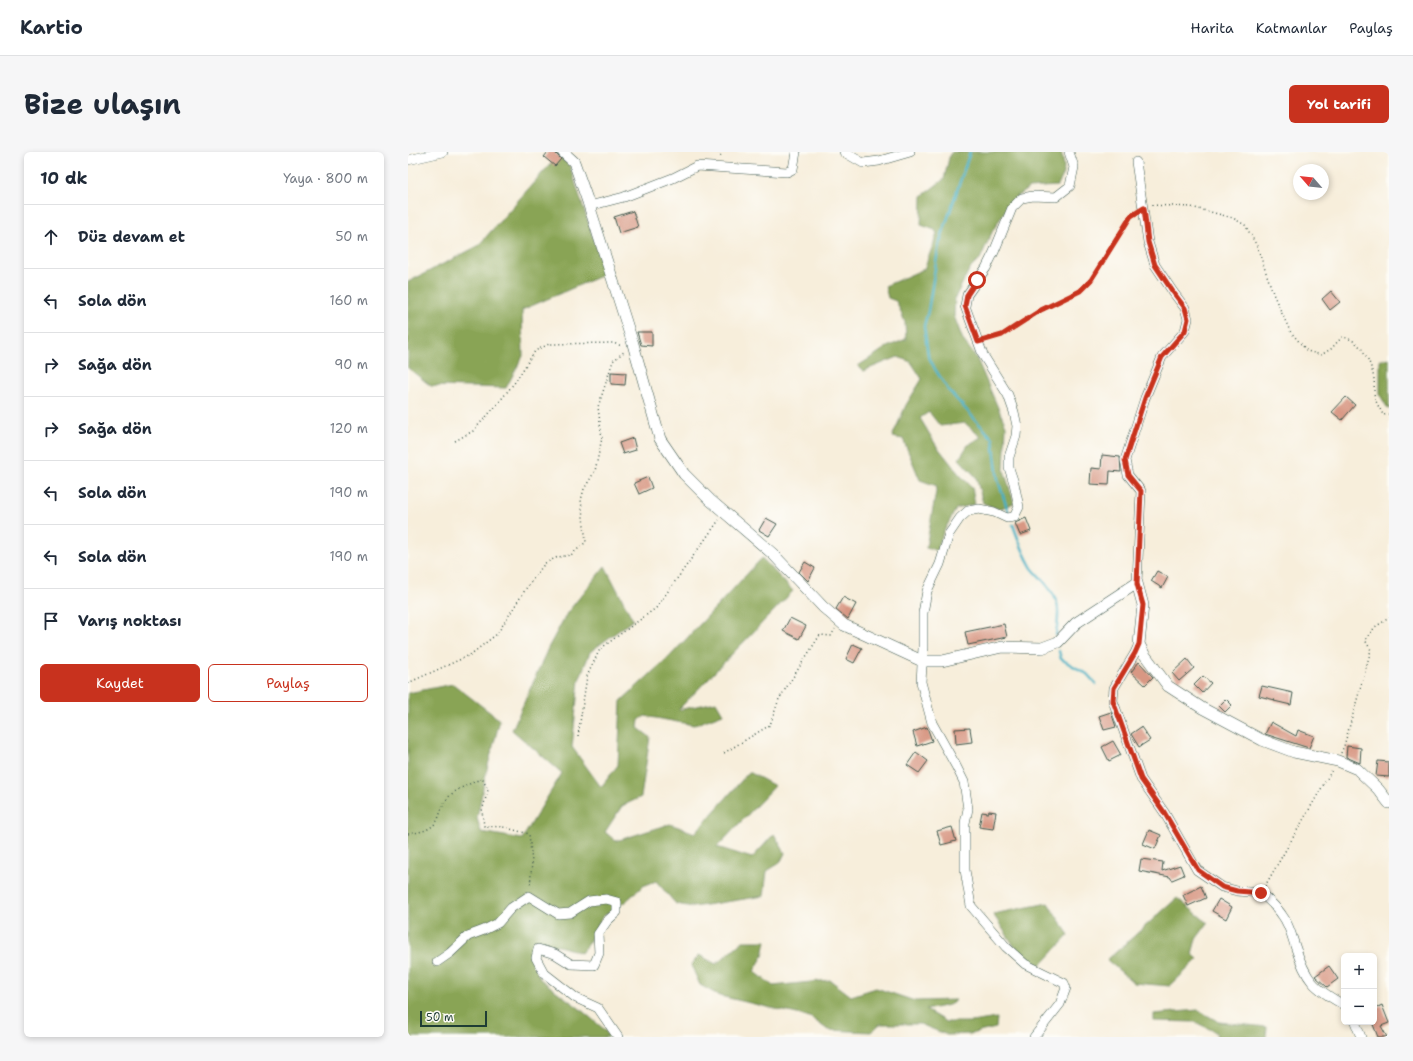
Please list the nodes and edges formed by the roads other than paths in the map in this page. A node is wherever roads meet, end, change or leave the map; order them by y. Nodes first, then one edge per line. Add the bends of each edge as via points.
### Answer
1 (443, 152) edge
2 (563, 152) edge
3 (796, 152) edge
4 (844, 152) edge
5 (910, 152) edge
6 (1069, 152) edge
7 (408, 160) edge
8 (1136, 162) dead end
9 (589, 206) junction
10 (1137, 584) junction
11 (1139, 644) junction
12 (922, 661) junction
13 (1389, 803) edge
14 (437, 962) dead end
15 (1341, 1003) edge
16 (1356, 1025) edge
17 (618, 1037) edge
18 (1034, 1037) edge
19 (1361, 1037) edge

1 - 7 street
2 - 9 street via 574,162
3 - 9 street via 793,169 787,172 697,166 624,197
4 - 5 street via 863,163
6 - 12 street via 1074,167 1070,186 1056,197 1022,198 1012,208 986,268 967,295 965,306 983,355 1008,395 1014,412 1017,426 1009,457 1009,468 1019,507 1014,517 1007,518 979,509 968,511 949,534 940,564 927,591 923,613
8 - 10 street via 1148,242 1155,265 1185,308 1188,319 1185,331 1162,357 1145,398 1125,460 1128,475 1141,491
9 - 12 street via 660,439 684,474 773,554 823,607 844,625
10 - 11 street via 1143,605
10 - 12 street via 1076,623 1058,642 1042,648 1002,647 942,661
11 - 13 street via 1173,690 1262,740 1294,752 1338,761 1357,769 1378,788
11 - 15 street via 1114,688 1113,701 1141,779 1198,870 1222,887 1261,893 1282,915 1307,976 1324,994
12 - 18 street via 921,682 932,723 965,788 968,809 965,823 965,870 971,906 1006,947 1025,964 1064,983 1066,988 1060,1004
14 - 17 street via 468,936 498,923 511,908 529,896 558,914 570,913 589,900 606,899 617,902 617,912 598,934 599,953 594,966 571,964 555,954 538,949 536,958 544,973 576,998 598,1008
16 - 19 street

